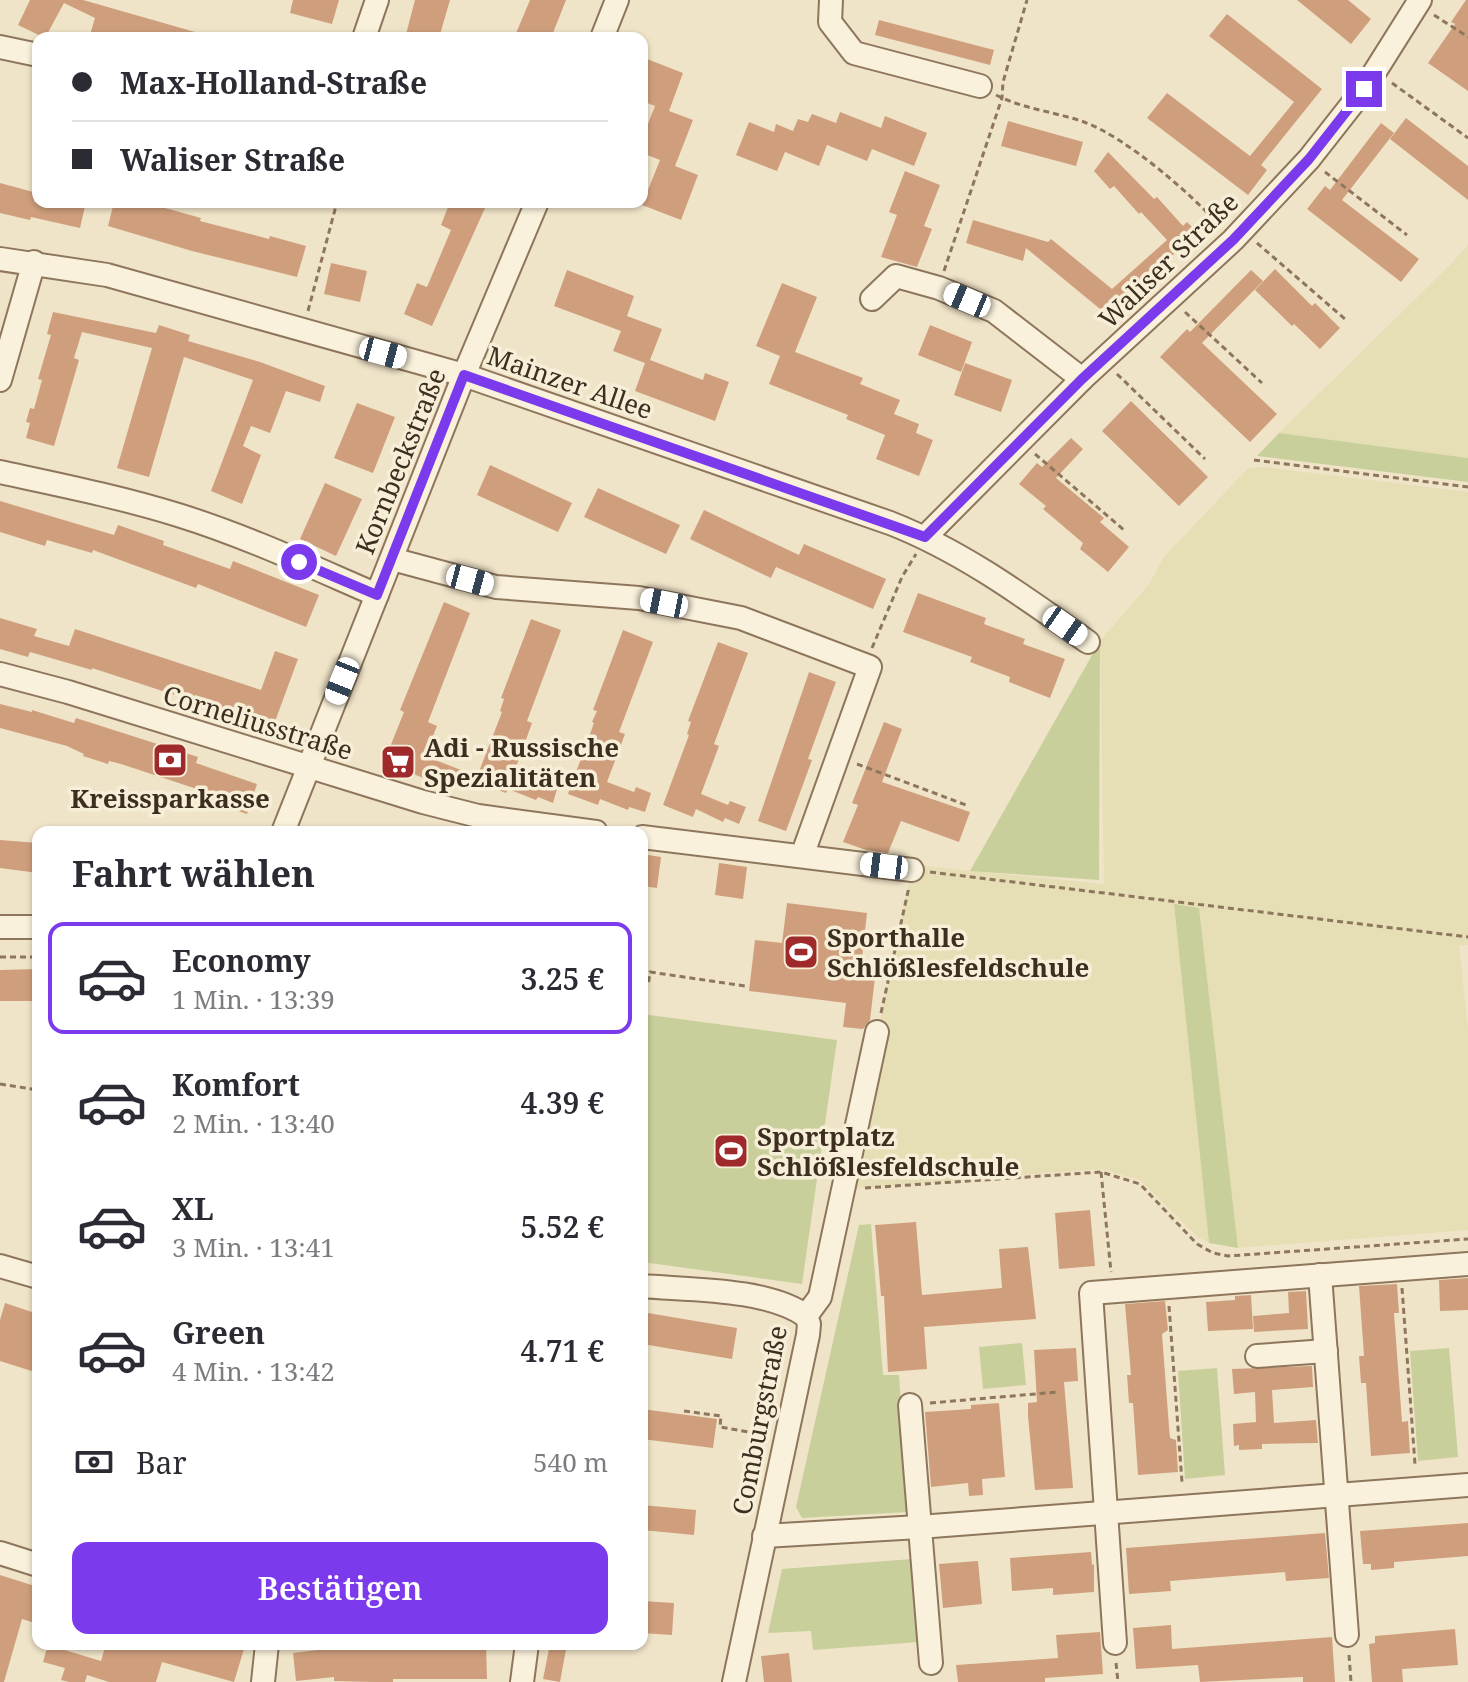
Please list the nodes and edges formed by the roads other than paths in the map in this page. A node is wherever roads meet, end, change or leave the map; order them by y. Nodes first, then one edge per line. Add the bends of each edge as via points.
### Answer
1 (377, 0) edge
2 (617, 0) edge
3 (831, 0) edge
4 (1412, 4) edge
5 (366, 32) edge
6 (604, 32) edge
7 (0, 47) edge
8 (32, 54) edge
9 (980, 86) dead end
10 (534, 208) edge
11 (0, 259) edge
12 (34, 262) junction
13 (872, 299) dead end
14 (464, 375) junction
15 (1082, 379) junction
16 (0, 380) edge
17 (0, 472) edge
18 (925, 537) junction
19 (392, 559) junction
20 (377, 595) junction
21 (1088, 642) dead end
22 (0, 674) edge
23 (308, 767) junction
24 (285, 826) edge
25 (552, 826) edge
26 (648, 838) edge
27 (802, 856) junction
28 (912, 870) road end
29 (0, 927) edge
30 (32, 927) edge
31 (877, 1032) road end
32 (1468, 1264) edge
33 (0, 1266) edge
34 (32, 1275) edge
35 (1320, 1275) junction
36 (648, 1287) edge
37 (806, 1316) junction
38 (1326, 1351) junction
39 (1257, 1356) dead end
40 (910, 1405) road end
41 (1468, 1485) edge
42 (1336, 1495) junction
43 (1105, 1512) junction
44 (919, 1527) junction
45 (764, 1536) junction
46 (0, 1553) edge
47 (32, 1563) edge
48 (1347, 1635) road end
49 (1115, 1643) dead end
50 (266, 1650) edge
51 (526, 1650) edge
52 (931, 1663) dead end
53 (263, 1682) edge
54 (522, 1682) edge
55 (734, 1682) edge

1 - 5 street
2 - 6 street
3 - 9 street via 830,22 854,53
4 - 15 street, Waliser Straße via 1375,72 1309,159 1238,235
7 - 8 street
10 - 14 street, Kornbeckstraße
11 - 12 street, Mainzer Allee
12 - 14 street, Mainzer Allee via 107,275
12 - 16 street
13 - 15 street via 896,276 939,288 994,311
14 - 18 street, Mainzer Allee
14 - 19 street, Kornbeckstraße
15 - 18 street, Waliser Straße
17 - 20 street via 180,515
18 - 21 street, Mainzer Allee
19 - 20 street, Kornbeckstraße
19 - 27 street via 496,587 639,598 741,618 870,667
20 - 23 street, Kornbeckstraße
22 - 23 street, Corneliusstraße
23 - 24 street, Kornbeckstraße
23 - 25 street, Corneliusstraße via 478,816
26 - 27 street
27 - 28 street
29 - 30 street
31 - 37 street, Comburgstraße via 820,1297
32 - 35 street
33 - 34 street
35 - 38 street
35 - 43 street via 1091,1293
36 - 37 street via 751,1297
37 - 45 street, Comburgstraße via 808,1335
38 - 39 street
38 - 42 street
40 - 44 street
41 - 42 street
42 - 43 street
42 - 48 street
43 - 44 street
43 - 49 street
44 - 45 street
44 - 52 street
45 - 55 street, Comburgstraße
46 - 47 street
50 - 53 street
51 - 54 street

